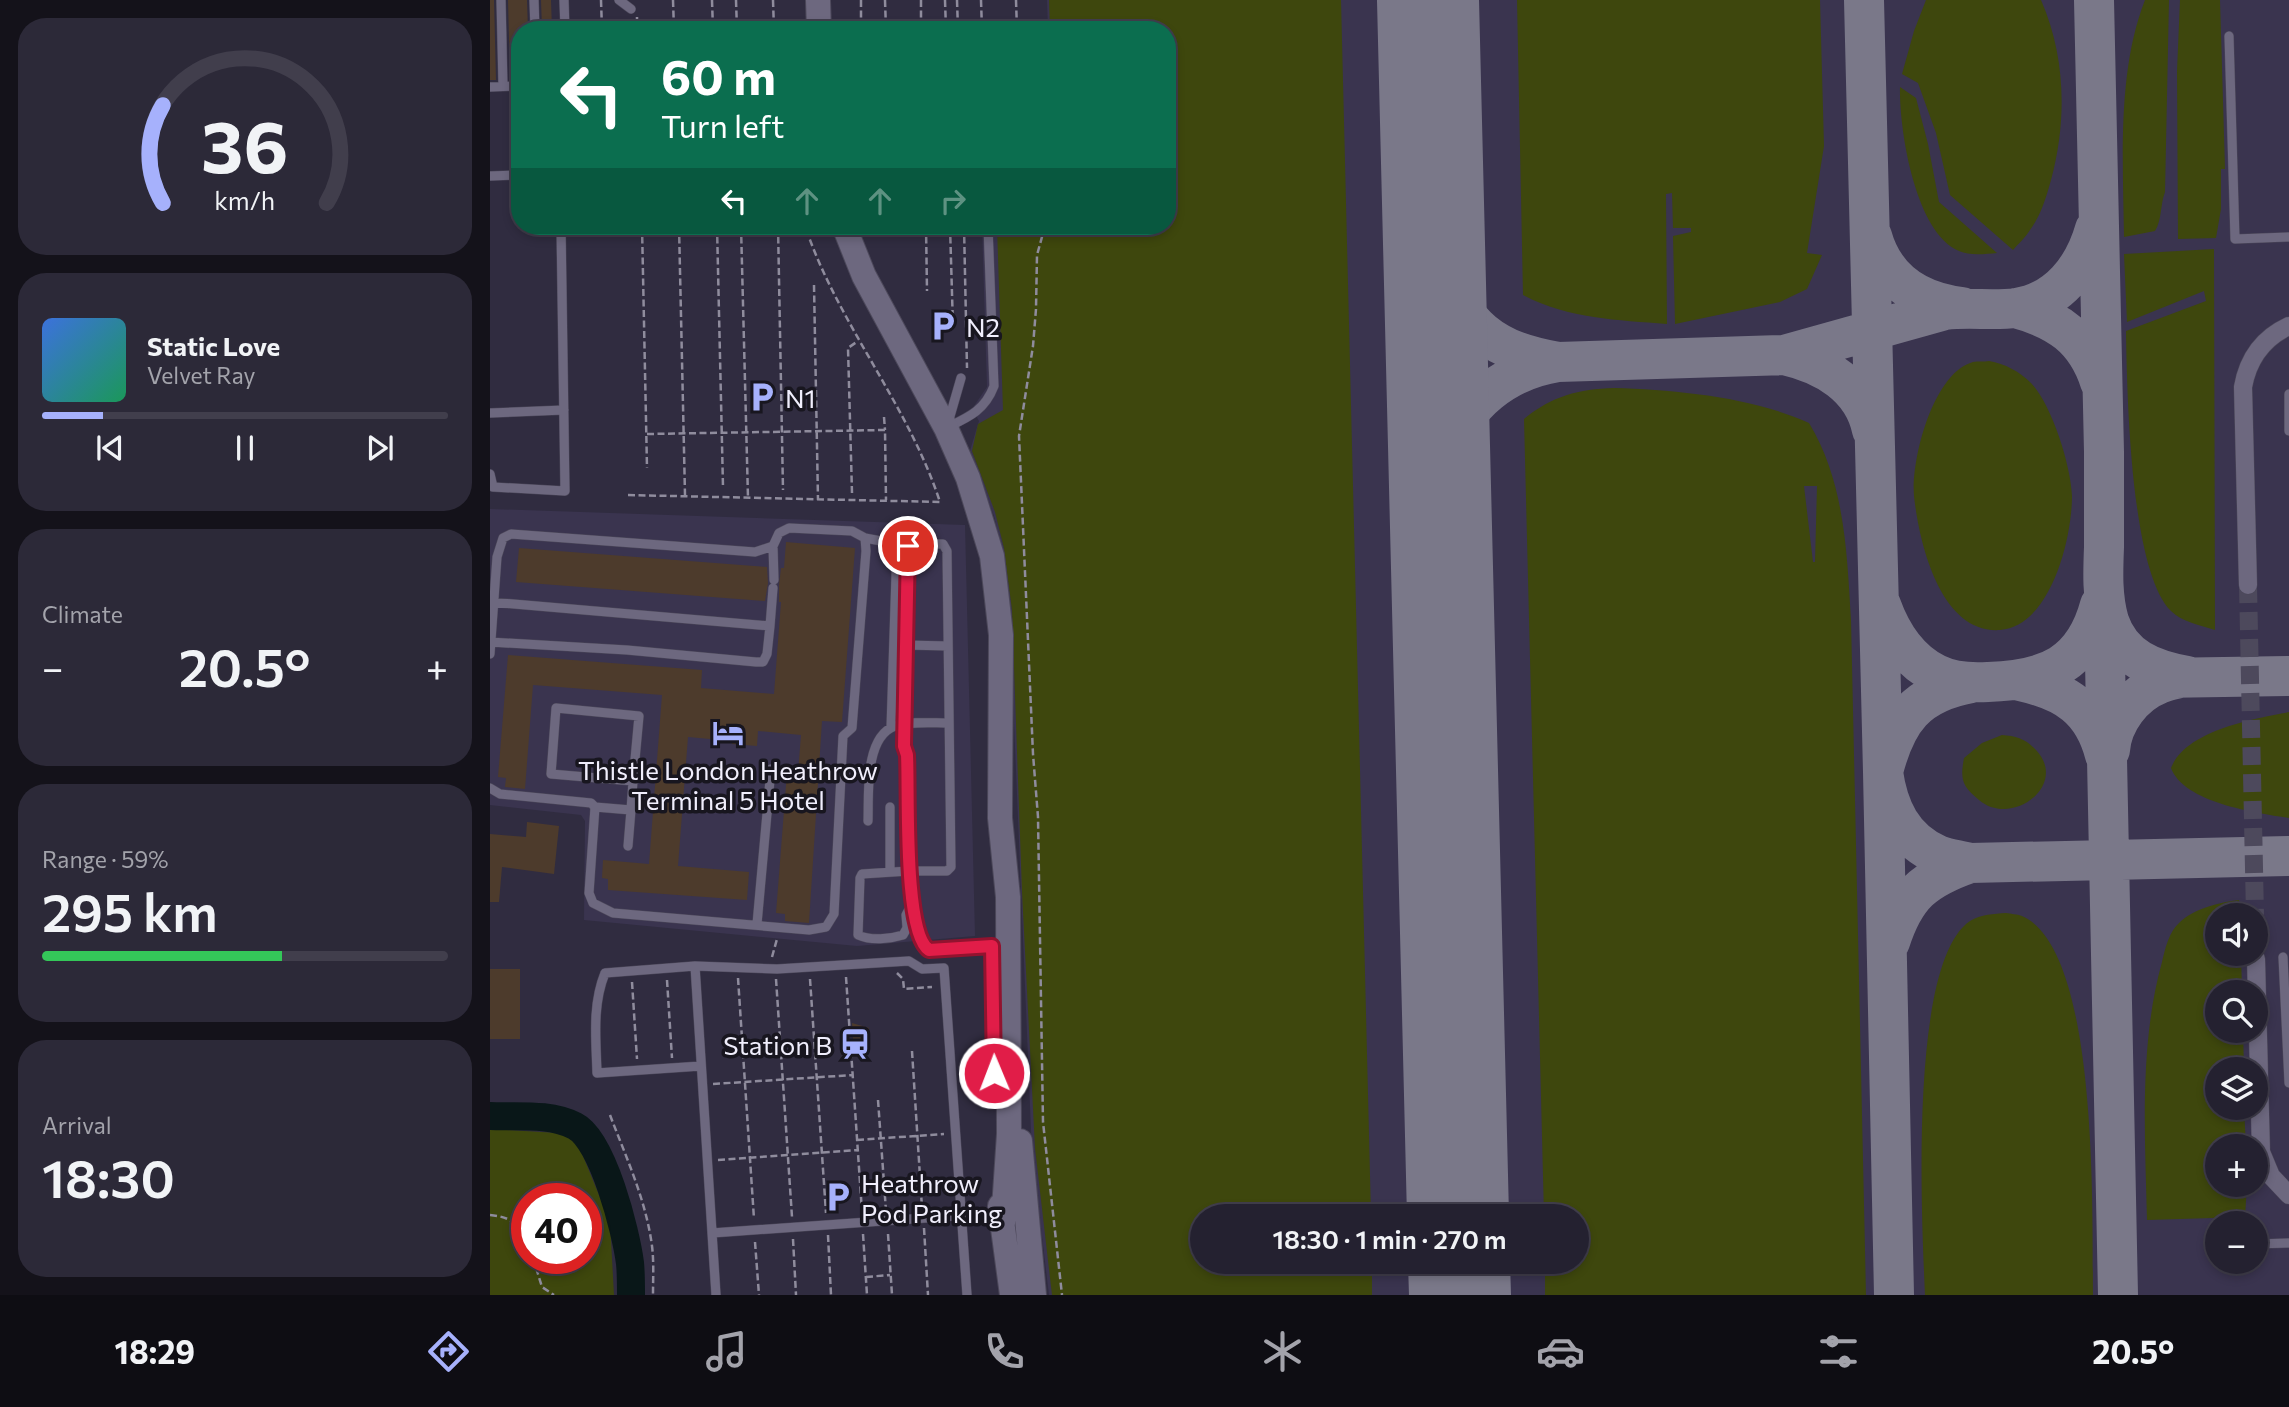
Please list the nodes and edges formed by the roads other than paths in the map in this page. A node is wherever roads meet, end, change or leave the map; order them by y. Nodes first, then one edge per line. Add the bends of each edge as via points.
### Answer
1 (501, 0) edge
2 (534, 0) edge
3 (564, 0) edge
4 (619, 0) edge
5 (818, 0) edge
6 (631, 9) dead end
7 (535, 21) edge
8 (565, 21) edge
9 (819, 21) edge
10 (2229, 36) dead end
11 (503, 86) junction
12 (511, 86) edge
13 (490, 87) edge
14 (511, 175) edge
15 (490, 176) edge
16 (562, 235) edge
17 (848, 235) edge
18 (988, 235) edge
19 (2289, 237) edge
20 (2289, 326) edge
21 (964, 374) road end
22 (2289, 394) edge
23 (564, 410) junction
24 (490, 413) edge
25 (946, 428) junction
26 (2289, 431) edge
27 (490, 474) edge
28 (864, 538) junction
29 (897, 544) junction
30 (773, 546) junction
31 (908, 546) junction
32 (2248, 585) tunnel mouth
33 (492, 602) edge
34 (770, 626) junction
35 (490, 642) edge
36 (906, 645) junction
37 (948, 646) junction
38 (490, 654) edge
39 (949, 723) junction
40 (904, 724) junction
41 (891, 727) junction
42 (771, 769) dead end
43 (633, 781) junction
44 (490, 788) edge
45 (595, 807) junction
46 (890, 807) dead end
47 (631, 810) junction
48 (1000, 818) junction
49 (869, 821) dead end
50 (628, 846) dead end
51 (909, 871) junction
52 (890, 872) junction
53 (913, 902) junction
54 (757, 924) junction
55 (992, 946) junction
56 (2283, 957) dead end
57 (2256, 966) edge
58 (695, 967) junction
59 (1010, 1043) junction
60 (701, 1066) junction
61 (2289, 1083) edge
62 (995, 1149) junction
63 (1006, 1186) junction
64 (2289, 1195) edge
65 (965, 1215) junction
66 (1003, 1223) junction
67 (712, 1233) junction
68 (2289, 1243) edge
69 (2268, 1244) edge
70 (716, 1295) edge
71 (967, 1295) edge
72 (1012, 1295) edge
73 (1032, 1295) edge

1 - 11 lane
2 - 7 lane
3 - 8 lane
4 - 6 lane
5 - 9 street
10 - 19 lane via 2235,239
11 - 12 lane
11 - 13 lane
14 - 15 lane
16 - 23 lane
17 - 25 street via 864,276
18 - 25 lane via 993,386 989,400 975,414
20 - 32 street via 2257,351 2243,387
21 - 25 lane
22 - 26 lane
23 - 24 lane
23 - 27 lane via 565,491 493,487
25 - 48 street via 968,478 992,556 1001,635
28 - 29 lane
28 - 30 lane via 852,531 789,528 779,533
28 - 54 lane via 852,728 843,736 833,916 826,927 809,930
29 - 31 lane
29 - 41 lane
30 - 33 lane via 755,552 511,534 500,545
30 - 34 lane
31 - 36 lane
31 - 37 lane via 943,544 947,551
33 - 34 lane
33 - 35 lane
34 - 35 lane via 763,662
35 - 38 lane
36 - 37 lane
36 - 40 lane
37 - 39 lane
39 - 40 lane
39 - 51 lane via 951,867 947,871
40 - 41 lane
40 - 51 lane
41 - 49 lane via 878,741 870,767
42 - 54 lane
43 - 43 lane via 551,774 556,708 639,716
43 - 47 lane
44 - 45 lane via 500,794
45 - 47 lane
45 - 54 lane via 589,893 593,902 613,913
46 - 52 lane
47 - 50 lane
48 - 55 street via 992,888
48 - 59 street via 1008,897
51 - 52 lane
51 - 53 lane
52 - 53 lane via 865,872 860,878 858,935 903,935
53 - 55 lane via 921,941 929,950
55 - 62 street
56 - 61 lane
57 - 64 street via 2261,1152 2271,1176
58 - 60 lane
58 - 60 lane via 605,973 598,989 595,1022 597,1073
58 - 65 lane via 842,970 909,961 922,969 944,968
59 - 63 street
59 - 73 street
60 - 67 lane
62 - 63 street
62 - 66 street
63 - 66 street
63 - 73 street
65 - 67 lane
65 - 71 lane
66 - 72 street
67 - 70 lane
68 - 69 lane

